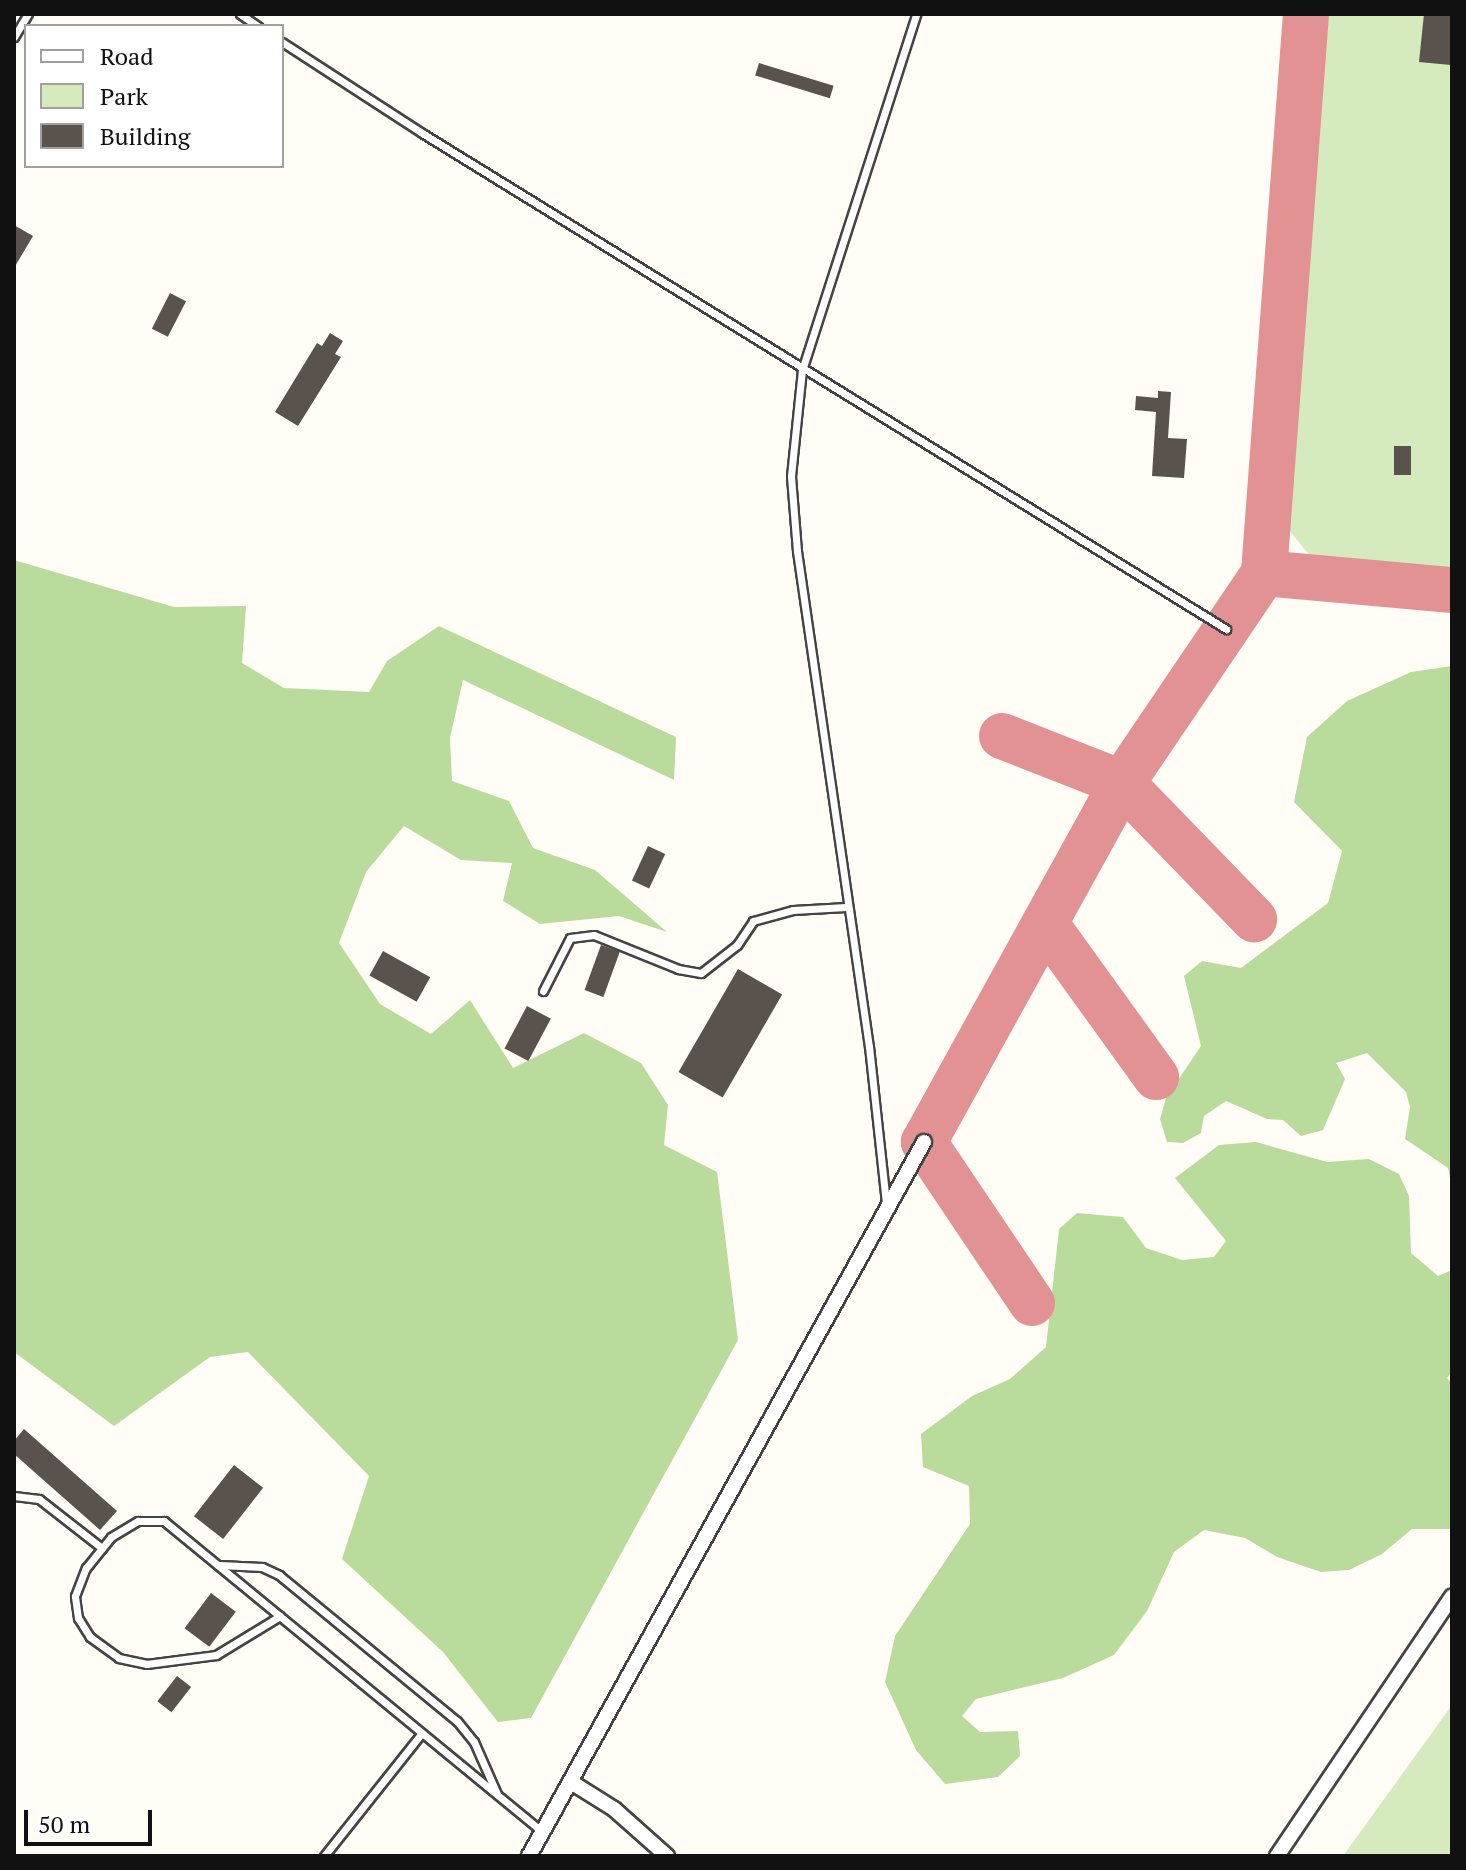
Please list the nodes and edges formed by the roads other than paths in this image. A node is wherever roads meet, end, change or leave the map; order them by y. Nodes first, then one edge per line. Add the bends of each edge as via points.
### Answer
1 (28, 14) edge
2 (916, 14) edge
3 (14, 37) edge
4 (284, 43) edge
5 (802, 370) junction
6 (1226, 629) dead end
7 (846, 907) junction
8 (543, 991) dead end
9 (924, 1142) dead end
10 (887, 1209) junction
11 (14, 1496) edge
12 (102, 1548) junction
13 (218, 1565) junction
14 (1452, 1597) edge
15 (280, 1616) junction
16 (422, 1733) junction
17 (571, 1782) junction
18 (498, 1795) junction
19 (542, 1832) junction
20 (324, 1856) edge
21 (529, 1856) edge
22 (667, 1856) edge
23 (1277, 1856) edge

1 - 3 lane
2 - 5 lane
4 - 5 lane
5 - 6 lane
5 - 7 lane via 791,476 797,551
7 - 8 lane via 793,910 753,921 737,945 701,973 594,935 570,938
7 - 10 lane
9 - 10 street
10 - 17 street
11 - 12 lane via 39,1499
12 - 13 lane via 138,1521 164,1521
12 - 15 lane via 86,1568 76,1607 90,1637 119,1658 147,1664 216,1655
13 - 15 lane
13 - 18 lane via 262,1567 327,1614 457,1721 474,1742
14 - 23 street
15 - 16 lane
16 - 18 lane
16 - 20 lane
17 - 19 street
17 - 22 street via 614,1809
18 - 19 lane
19 - 21 street

